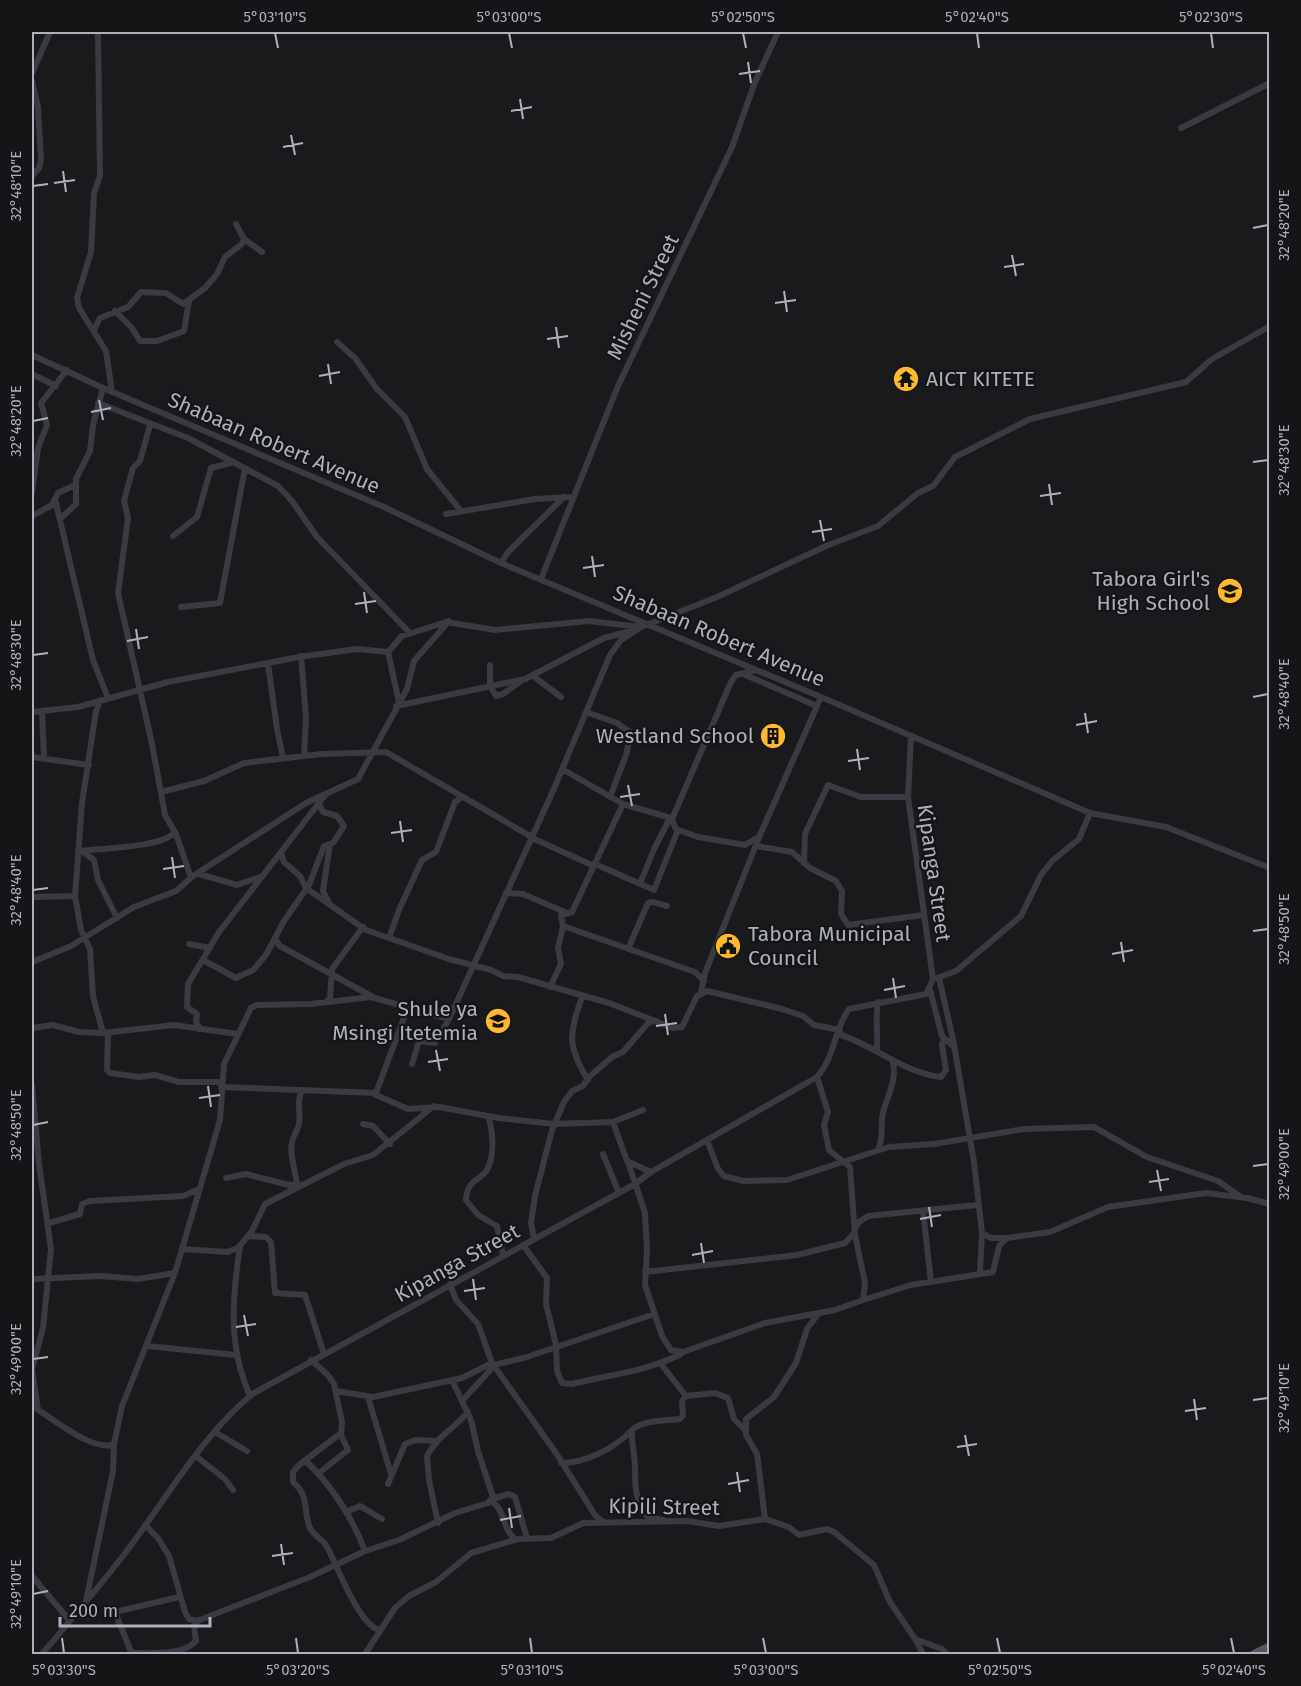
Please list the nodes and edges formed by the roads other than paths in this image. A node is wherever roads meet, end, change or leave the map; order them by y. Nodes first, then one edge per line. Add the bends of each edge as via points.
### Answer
1 (50, 32) edge
2 (98, 32) edge
3 (778, 32) edge
4 (32, 73) edge
5 (32, 81) edge
6 (1269, 83) edge
7 (1181, 128) dead end
8 (32, 176) edge
9 (236, 224) dead end
10 (244, 239) junction
11 (262, 252) dead end
12 (189, 301) junction
13 (115, 311) junction
14 (1269, 326) edge
15 (94, 330) junction
16 (337, 342) dead end
17 (32, 355) edge
18 (67, 370) junction
19 (32, 374) edge
20 (56, 386) junction
21 (103, 388) junction
22 (112, 392) junction
23 (98, 403) junction
24 (150, 425) junction
25 (234, 461) junction
26 (245, 468) junction
27 (75, 485) junction
28 (32, 493) edge
29 (564, 497) junction
30 (572, 497) junction
31 (55, 500) junction
32 (461, 511) junction
33 (446, 514) dead end
34 (32, 516) edge
35 (60, 519) junction
36 (173, 536) dead end
37 (501, 563) junction
38 (541, 579) junction
39 (181, 607) dead end
40 (449, 621) junction
41 (648, 624) junction
42 (638, 629) junction
43 (410, 633) junction
44 (388, 652) junction
45 (301, 656) junction
46 (268, 664) junction
47 (490, 665) dead end
48 (757, 670) junction
49 (742, 674) junction
50 (533, 676) junction
51 (525, 679) junction
52 (490, 686) junction
53 (141, 690) junction
54 (561, 697) dead end
55 (821, 697) junction
56 (108, 698) junction
57 (100, 700) junction
58 (398, 704) junction
59 (817, 706) junction
60 (42, 711) junction
61 (32, 712) edge
62 (586, 712) junction
63 (912, 736) junction
64 (373, 752) junction
65 (304, 756) junction
66 (32, 757) edge
67 (44, 757) junction
68 (284, 758) junction
69 (89, 765) junction
70 (562, 769) junction
71 (328, 791) junction
72 (161, 792) junction
73 (462, 797) junction
74 (610, 797) junction
75 (908, 797) junction
76 (318, 802) junction
77 (623, 804) junction
78 (1090, 813) junction
79 (671, 818) junction
80 (678, 830) junction
81 (175, 832) junction
82 (760, 835) junction
83 (530, 837) junction
84 (330, 844) junction
85 (756, 846) junction
86 (81, 851) junction
87 (281, 853) junction
88 (804, 863) junction
89 (594, 865) junction
90 (1269, 868) edge
91 (198, 873) junction
92 (261, 877) junction
93 (191, 878) junction
94 (640, 884) junction
95 (306, 888) junction
96 (506, 893) junction
97 (75, 896) junction
98 (32, 897) edge
99 (329, 903) junction
100 (667, 906) dead end
101 (570, 914) junction
102 (923, 915) junction
103 (117, 918) junction
104 (563, 926) junction
105 (363, 927) junction
106 (84, 938) junction
107 (390, 938) junction
108 (274, 939) junction
109 (189, 944) dead end
110 (210, 948) junction
111 (628, 949) junction
112 (32, 960) edge
113 (203, 960) junction
114 (473, 966) junction
115 (331, 973) junction
116 (936, 978) junction
117 (704, 981) junction
118 (550, 987) junction
119 (930, 990) junction
120 (701, 992) junction
121 (374, 997) junction
122 (582, 997) junction
123 (326, 1002) junction
124 (878, 1002) junction
125 (408, 1007) junction
126 (449, 1018) junction
127 (656, 1021) junction
128 (32, 1028) edge
129 (200, 1029) junction
130 (839, 1032) junction
131 (106, 1033) junction
132 (237, 1034) junction
133 (944, 1039) junction
134 (954, 1047) junction
135 (877, 1051) junction
136 (893, 1063) junction
137 (412, 1064) dead end
138 (904, 1068) junction
139 (895, 1074) junction
140 (818, 1077) junction
141 (588, 1080) junction
142 (221, 1084) junction
143 (32, 1085) edge
144 (302, 1091) junction
145 (374, 1094) junction
146 (434, 1106) junction
147 (643, 1110) dead end
148 (488, 1116) junction
149 (613, 1122) junction
150 (363, 1124) dead end
151 (554, 1124) junction
152 (970, 1137) junction
153 (707, 1140) junction
154 (390, 1144) junction
155 (878, 1150) junction
156 (603, 1154) dead end
157 (628, 1162) junction
158 (844, 1162) junction
159 (651, 1172) junction
160 (226, 1178) dead end
161 (635, 1184) junction
162 (298, 1186) junction
163 (198, 1189) junction
164 (619, 1193) junction
165 (1241, 1197) junction
166 (1269, 1204) edge
167 (977, 1205) junction
168 (923, 1211) junction
169 (49, 1223) junction
170 (855, 1230) junction
171 (982, 1233) junction
172 (248, 1236) junction
173 (1007, 1238) junction
174 (534, 1239) junction
175 (240, 1245) junction
176 (523, 1245) junction
177 (182, 1249) junction
178 (503, 1255) junction
179 (645, 1272) junction
180 (980, 1272) junction
181 (175, 1273) junction
182 (32, 1280) edge
183 (48, 1280) junction
184 (931, 1282) junction
185 (450, 1284) junction
186 (863, 1300) junction
187 (820, 1312) junction
188 (654, 1314) junction
189 (556, 1345) junction
190 (147, 1346) junction
191 (683, 1352) junction
192 (324, 1354) junction
193 (236, 1355) junction
194 (311, 1360) junction
195 (661, 1364) junction
196 (493, 1365) junction
197 (452, 1380) junction
198 (336, 1391) junction
199 (250, 1396) junction
200 (686, 1396) junction
201 (368, 1397) junction
202 (462, 1401) junction
203 (35, 1408) edge
204 (468, 1412) junction
205 (632, 1430) junction
206 (745, 1430) junction
207 (215, 1432) junction
208 (341, 1433) junction
209 (436, 1442) junction
210 (114, 1444) junction
211 (247, 1451) dead end
212 (196, 1457) junction
213 (305, 1460) junction
214 (561, 1463) junction
215 (319, 1473) junction
216 (391, 1474) junction
217 (388, 1485) dead end
218 (233, 1490) dead end
219 (491, 1500) junction
220 (346, 1512) junction
221 (382, 1519) dead end
222 (765, 1519) junction
223 (672, 1522) junction
224 (438, 1523) junction
225 (605, 1524) junction
226 (145, 1525) junction
227 (526, 1538) junction
228 (516, 1540) junction
229 (365, 1551) junction
230 (334, 1565) junction
231 (33, 1580) edge
232 (179, 1597) junction
233 (86, 1601) junction
234 (69, 1620) junction
235 (199, 1620) junction
236 (380, 1630) junction
237 (915, 1639) junction
238 (1269, 1646) edge
239 (46, 1653) edge
240 (132, 1654) edge
241 (364, 1654) edge
242 (923, 1654) edge
243 (947, 1654) edge
244 (1254, 1654) edge

1 - 4 street
2 - 15 street via 100,176 94,193 91,252 77,298
3 - 30 street, Misheni Street via 732,147 648,320
5 - 8 street via 38,107 41,160
6 - 7 street
9 - 10 street
10 - 11 street
10 - 12 street via 225,257 210,283
12 - 13 street via 181,304 164,293 143,292 130,306
12 - 13 street via 183,331 153,342 140,341
13 - 15 street via 100,318
14 - 41 street via 1212,359 1186,382 1030,419 955,457 933,486 878,526
15 - 22 street via 106,351
16 - 32 street via 356,358 376,388 405,417 427,470
17 - 18 street, Shabaan Robert Avenue
18 - 20 street
18 - 21 street, Shabaan Robert Avenue
19 - 20 street
20 - 28 street via 41,403 47,424 38,448
21 - 22 street, Shabaan Robert Avenue
21 - 23 street
22 - 37 street, Shabaan Robert Avenue via 384,507
23 - 24 street
23 - 27 street via 90,451
24 - 25 street via 188,438
24 - 53 street via 124,501 128,518 118,593
25 - 26 street
25 - 36 street via 212,468 197,517
26 - 39 street via 219,603
26 - 43 street via 285,491 317,537
27 - 31 street via 58,493
27 - 35 street via 76,504
29 - 30 street
29 - 32 street
29 - 37 street
30 - 38 street, Misheni Street
31 - 34 street
31 - 35 street
32 - 33 street
35 - 56 street via 93,660
37 - 38 street, Shabaan Robert Avenue
38 - 41 street, Shabaan Robert Avenue
40 - 42 street via 495,630 589,621
40 - 43 street
40 - 58 street via 414,661 409,685
41 - 42 street
41 - 48 street, Shabaan Robert Avenue
42 - 50 street via 604,638
42 - 62 street via 616,645
43 - 44 street via 397,640
44 - 45 street via 357,649
44 - 58 street
45 - 46 street
45 - 65 street via 306,718
46 - 53 street
46 - 68 street
47 - 52 street
48 - 49 street
48 - 55 street, Shabaan Robert Avenue
49 - 59 street
49 - 79 street via 731,682
50 - 51 street
50 - 54 street
51 - 52 street
51 - 52 street via 500,695 495,695
52 - 58 street
53 - 56 street
53 - 72 street
55 - 59 street
55 - 63 street, Shabaan Robert Avenue
56 - 57 street
57 - 60 street
57 - 69 street
58 - 64 street
59 - 82 street
60 - 61 street
60 - 67 street
62 - 70 street
62 - 74 street via 617,723 631,733
63 - 75 street, Kipanga Street
63 - 78 street, Shabaan Robert Avenue
64 - 65 street
64 - 71 street via 358,779
64 - 73 street via 392,753
65 - 68 street
66 - 67 street
67 - 69 street
68 - 72 street via 237,764 204,781
69 - 86 street via 82,803
70 - 74 street
70 - 83 street
71 - 76 street
71 - 91 street
72 - 81 street via 165,815
73 - 83 street
73 - 107 street via 455,802 436,852 422,860
74 - 77 street
75 - 88 street via 861,797 828,785 805,834
75 - 102 street, Kipanga Street
76 - 84 street via 323,812 337,816 343,825
76 - 87 street
77 - 79 street
77 - 89 street
78 - 90 street, Shabaan Robert Avenue via 1166,826
78 - 116 street, Kipanga Street via 1079,839 1041,875 1021,916 956,971
79 - 80 street
79 - 94 street
80 - 82 street via 743,845
80 - 94 street via 656,889
81 - 86 street via 161,840
81 - 93 street
82 - 85 street
83 - 89 street
83 - 96 street
84 - 95 street via 324,846
84 - 99 street via 323,891
85 - 88 street via 788,850
85 - 117 street
86 - 97 street
86 - 103 street via 94,860 98,880
87 - 92 street
87 - 95 street
88 - 102 street via 839,884 841,914 848,925
89 - 94 street
89 - 101 street
91 - 92 street via 237,885
91 - 93 street
92 - 110 street via 232,911
93 - 103 street via 176,891
95 - 99 street
95 - 108 street
96 - 101 street via 523,894
96 - 114 street
97 - 98 street
97 - 106 street
99 - 105 street
100 - 111 street via 648,903
101 - 104 street via 561,915
102 - 116 street, Kipanga Street
103 - 106 street
104 - 111 street
104 - 118 street via 558,948 561,964
105 - 107 street
105 - 115 street
106 - 112 street
106 - 131 street via 90,947 92,988
107 - 114 street
108 - 113 street via 259,964 239,978
108 - 115 street
109 - 110 street
110 - 113 street
111 - 117 street via 695,972
113 - 129 street via 190,980 187,994 187,1007 197,1014
114 - 118 street
114 - 126 street
115 - 121 street
115 - 123 street via 330,998
116 - 119 street, Kipanga Street
116 - 134 street
117 - 120 street
118 - 122 street
119 - 124 street via 921,996
119 - 133 street
120 - 127 street via 682,1027
120 - 130 street via 782,1009
121 - 123 street
121 - 125 street
122 - 127 street
122 - 141 street via 571,1047
123 - 132 street via 254,1006
124 - 130 street via 849,1009
124 - 135 street
125 - 126 street
125 - 145 street
126 - 137 street via 435,1043 419,1041
127 - 141 street via 649,1022 623,1053 612,1057
128 - 131 street via 53,1025 79,1032
129 - 131 street via 171,1025
129 - 132 street
130 - 135 street
130 - 140 street
131 - 142 street via 110,1073
132 - 142 street via 224,1064
133 - 134 street
133 - 138 street via 946,1070 942,1077
134 - 152 street
135 - 136 street
136 - 138 street
136 - 139 street
138 - 139 street
139 - 155 street
140 - 153 street, Kipanga Street
140 - 158 street via 828,1112 824,1125 829,1150
141 - 151 street via 572,1092
142 - 144 street
142 - 163 street via 220,1119
143 - 169 street
144 - 145 street
144 - 162 street via 299,1124 291,1145
145 - 146 street via 408,1109
146 - 148 street
146 - 154 street
147 - 149 street
148 - 151 street
148 - 178 street via 490,1164 471,1183 466,1200 478,1215 497,1226
149 - 151 street
149 - 157 street
150 - 154 street via 373,1126
151 - 174 street via 531,1215
152 - 155 street
152 - 165 street via 1024,1129 1097,1128 1147,1157 1218,1181
152 - 167 street
153 - 158 street via 719,1171 737,1180 787,1180
153 - 159 street, Kipanga Street
154 - 162 street
155 - 158 street
156 - 164 street
157 - 159 street
157 - 161 street
158 - 170 street via 850,1167
159 - 161 street, Kipanga Street
160 - 162 street via 246,1174
161 - 164 street, Kipanga Street
161 - 179 street via 645,1213
162 - 172 street via 264,1204
163 - 169 street via 183,1196 90,1201 82,1204 80,1214
163 - 177 street
164 - 174 street, Kipanga Street
165 - 166 street
165 - 173 street via 1201,1194 1108,1207 1043,1234
167 - 168 street
167 - 171 street
168 - 170 street via 868,1216
168 - 184 street
169 - 183 street
170 - 179 street via 845,1243 797,1254
170 - 186 street via 865,1283
171 - 173 street via 991,1238
171 - 180 street
172 - 175 street
172 - 192 street via 262,1236 271,1242 275,1293 305,1295
173 - 180 street via 999,1246 993,1272
174 - 176 street, Kipanga Street
175 - 177 street via 227,1251
175 - 193 street via 232,1320
176 - 178 street, Kipanga Street
176 - 189 street via 547,1278 546,1304
177 - 181 street
178 - 185 street, Kipanga Street
179 - 188 street via 646,1291
180 - 184 street
181 - 183 street via 132,1279 100,1276
181 - 190 street
182 - 183 street
183 - 203 street via 43,1328 32,1369
184 - 186 street
185 - 192 street, Kipanga Street
185 - 196 street via 456,1300 478,1324
186 - 187 street
187 - 191 street via 765,1323
187 - 206 street via 807,1329 794,1367 771,1401 749,1414
188 - 189 street
188 - 191 street via 669,1347
189 - 195 street via 555,1365 563,1384
189 - 196 street
190 - 193 street
190 - 210 street via 122,1406
191 - 195 street
192 - 194 street, Kipanga Street
193 - 199 street
194 - 198 street via 332,1379
194 - 199 street, Kipanga Street
195 - 200 street
196 - 197 street
196 - 202 street
196 - 214 street
197 - 201 street
197 - 202 street
198 - 201 street
198 - 208 street
199 - 207 street, Kipanga Street
200 - 205 street via 680,1419 638,1425
200 - 206 street via 715,1393 728,1398 734,1419
201 - 216 street
202 - 204 street
203 - 210 street via 99,1445
204 - 209 street
204 - 219 street via 492,1489
205 - 214 street via 623,1440 602,1451 577,1462
205 - 223 street via 633,1481 640,1504 649,1517
206 - 222 street via 756,1454
207 - 211 street
207 - 212 street, Kipanga Street
208 - 213 street
208 - 215 street via 348,1451
209 - 216 street via 406,1443
209 - 224 street via 426,1460
210 - 233 street via 113,1471
212 - 218 street
212 - 226 street, Kipanga Street
213 - 215 street
213 - 230 street via 293,1472 293,1482 304,1491 310,1528 327,1546
214 - 225 street
215 - 220 street
216 - 217 street
219 - 224 street
219 - 227 street via 509,1494 516,1497
219 - 228 street
220 - 221 street via 360,1506
220 - 229 street
222 - 223 street, Kipili Street via 719,1526
222 - 237 street via 799,1535 827,1529 834,1532 874,1565 890,1602
223 - 225 street, Kipili Street
224 - 229 street
225 - 227 street, Kipili Street via 583,1523 551,1538
226 - 232 street via 169,1556
226 - 233 street, Kipanga Street
227 - 228 street, Kipili Street
228 - 236 street, Kipili Street via 463,1558 436,1582 398,1604
229 - 230 street
230 - 235 street
230 - 236 street via 351,1598 373,1628
231 - 234 street
232 - 235 street via 189,1619
232 - 240 street via 115,1612
233 - 234 street, Kipanga Street
234 - 239 street, Kipanga Street
235 - 240 street via 194,1626 193,1645 168,1652
236 - 241 street, Kipili Street
237 - 242 street
237 - 243 street
238 - 244 main road

